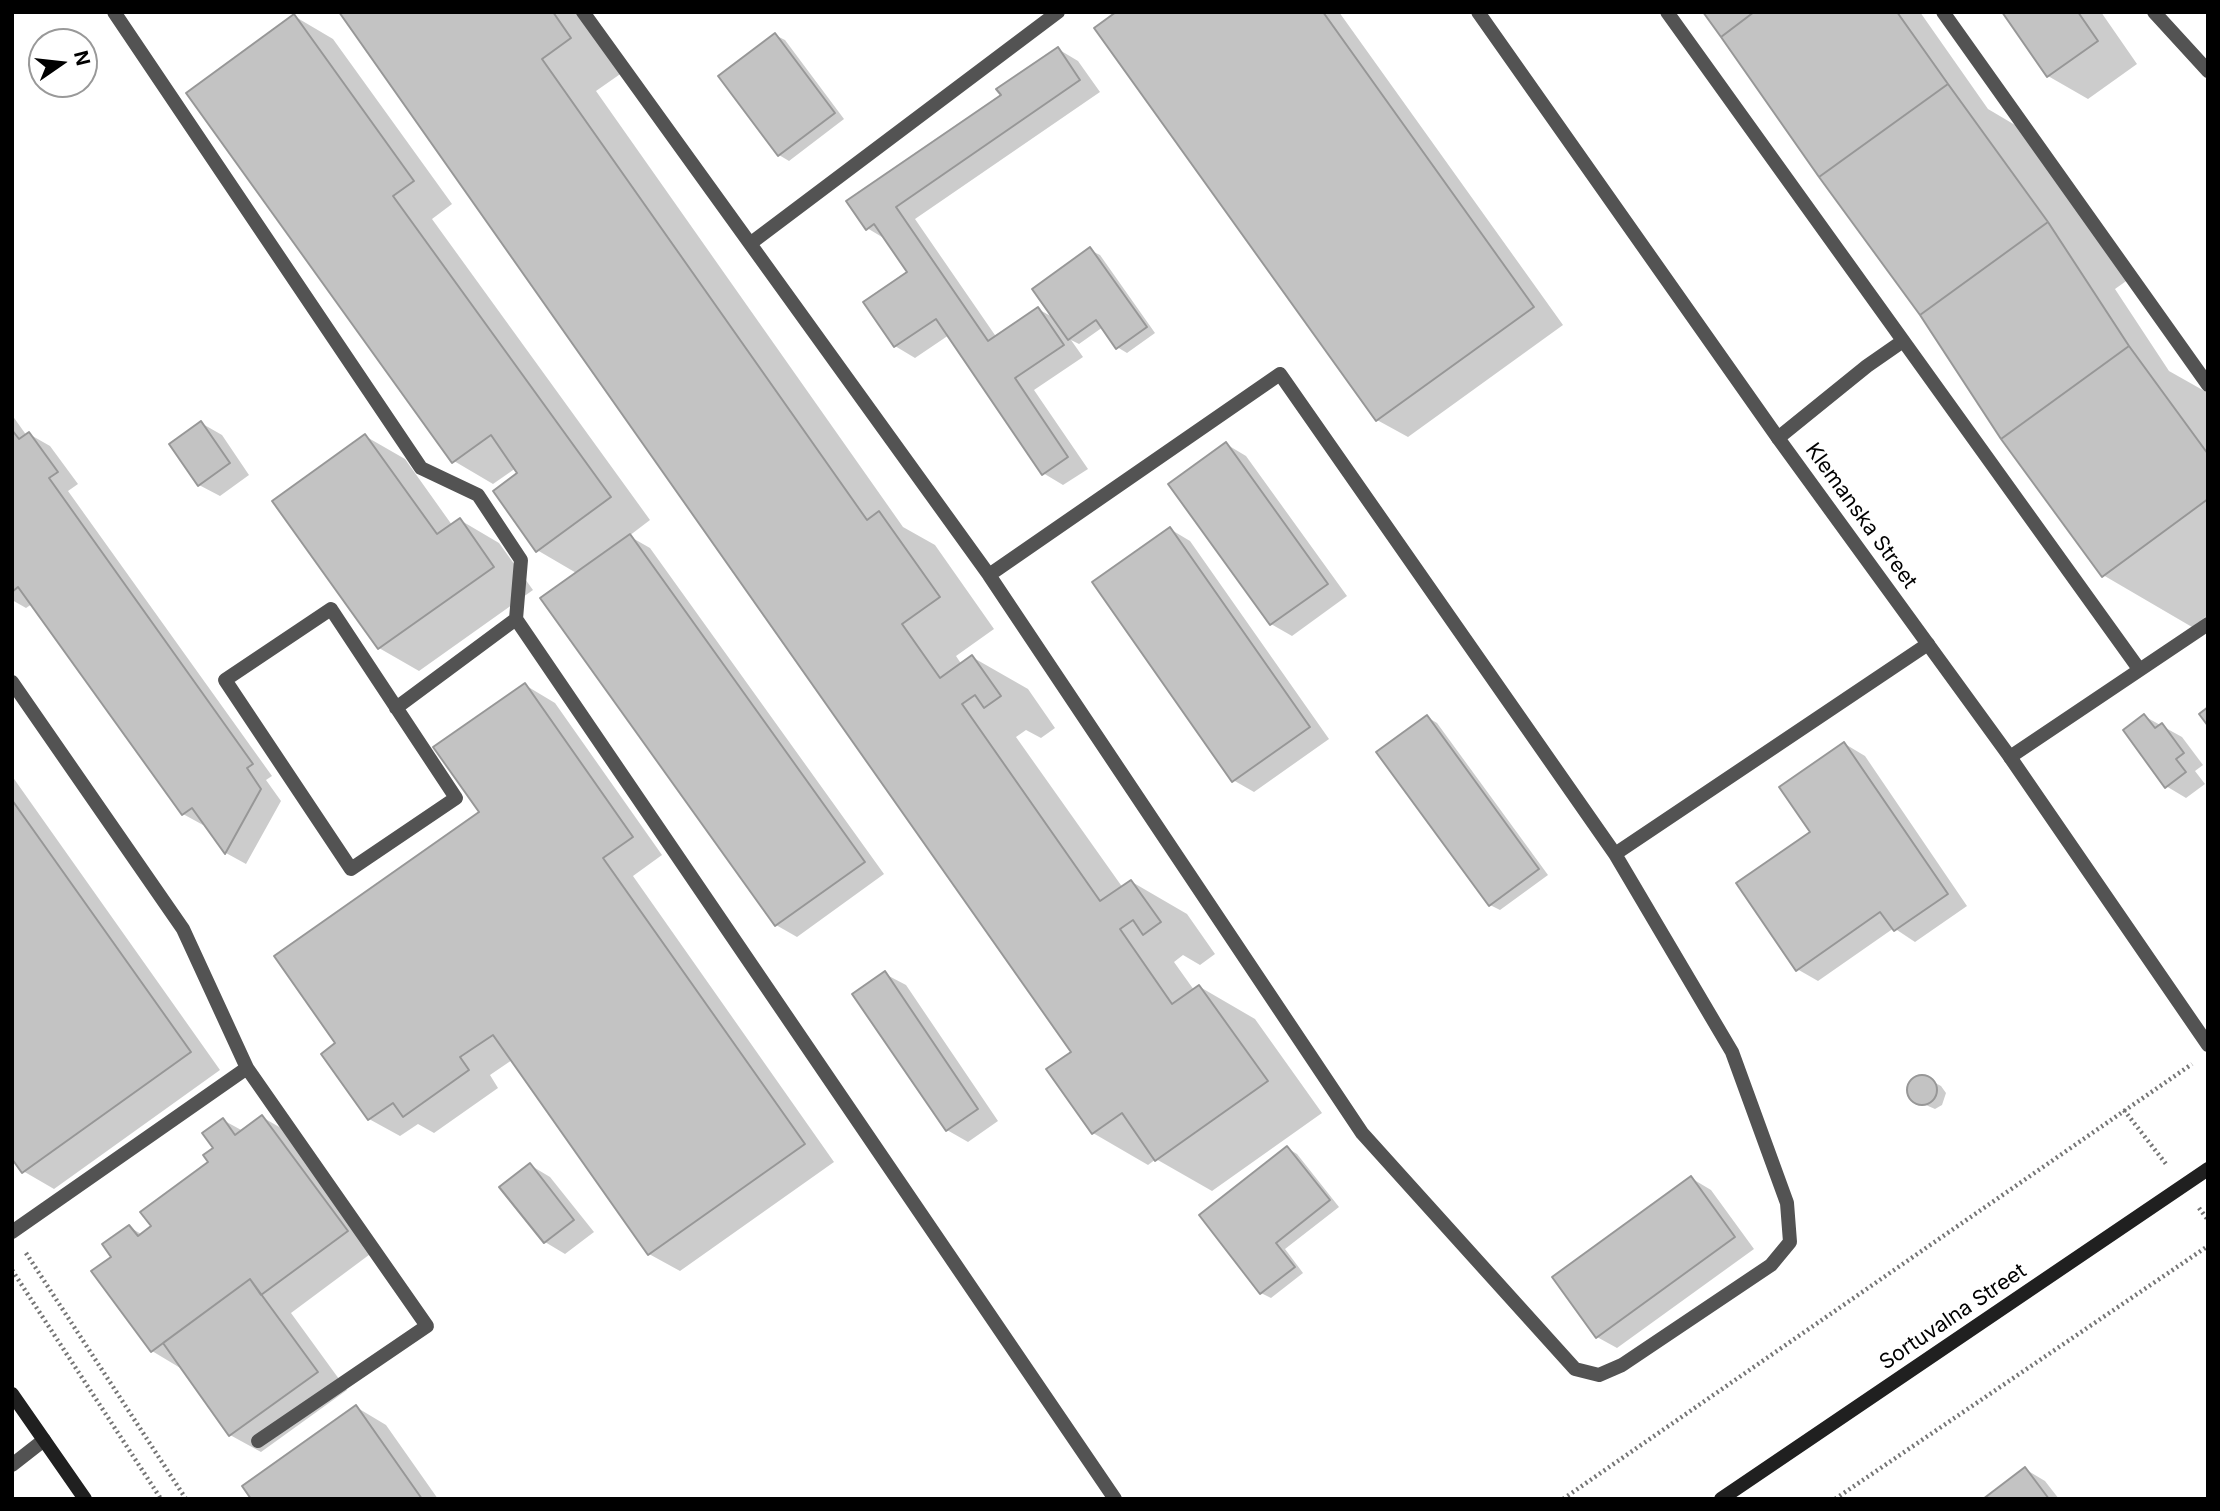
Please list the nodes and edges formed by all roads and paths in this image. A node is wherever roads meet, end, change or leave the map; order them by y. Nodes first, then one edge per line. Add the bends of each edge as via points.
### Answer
1 (114, 12) edge
2 (583, 12) edge
3 (1058, 12) edge
4 (1478, 12) edge
5 (1667, 12) edge
6 (1942, 12) edge
7 (2154, 12) edge
8 (2208, 71) edge
9 (751, 243) junction
10 (1903, 341) junction
11 (2208, 385) edge
12 (1779, 438) junction
13 (989, 575) junction
14 (516, 620) junction
15 (2208, 624) edge
16 (1928, 644) junction
17 (2139, 669) junction
18 (12, 682) edge
19 (396, 708) junction
20 (2010, 757) junction
21 (1615, 854) junction
22 (2208, 1045) edge
23 (2197, 1061) dead end
24 (247, 1068) junction
25 (2208, 1169) edge
26 (12, 1232) edge
27 (2208, 1246) edge
28 (12, 1270) edge
29 (12, 1394) edge
30 (44, 1440) junction
31 (258, 1441) dead end
32 (12, 1465) edge
33 (85, 1499) edge
34 (161, 1499) edge
35 (186, 1499) edge
36 (1115, 1499) edge
37 (1563, 1499) edge
38 (1721, 1499) edge
39 (1835, 1499) edge

1 - 14 street via 421,468 478,495 514,549 521,560
2 - 9 street
3 - 9 street
4 - 12 street, Klemanska Street
5 - 10 street
6 - 11 street
7 - 8 street
9 - 13 street
10 - 12 street
10 - 17 street
12 - 16 street, Klemanska Street
13 - 21 street via 1280,374
13 - 21 street via 1362,1133 1575,1369 1599,1375 1622,1365 1771,1265 1790,1242 1787,1203 1732,1052
14 - 19 street
14 - 36 street
15 - 17 street
16 - 20 street, Klemanska Street
16 - 21 street
17 - 20 street
18 - 24 street via 183,929
19 - 19 street via 331,609 225,680 351,869 456,799
20 - 22 street, Klemanska Street
23 - 37 path
24 - 26 street
24 - 31 street via 428,1326
25 - 38 street, Sortuvalna Street
26 - 35 path
27 - 39 path
28 - 34 path
29 - 30 street
30 - 32 street
30 - 33 street

